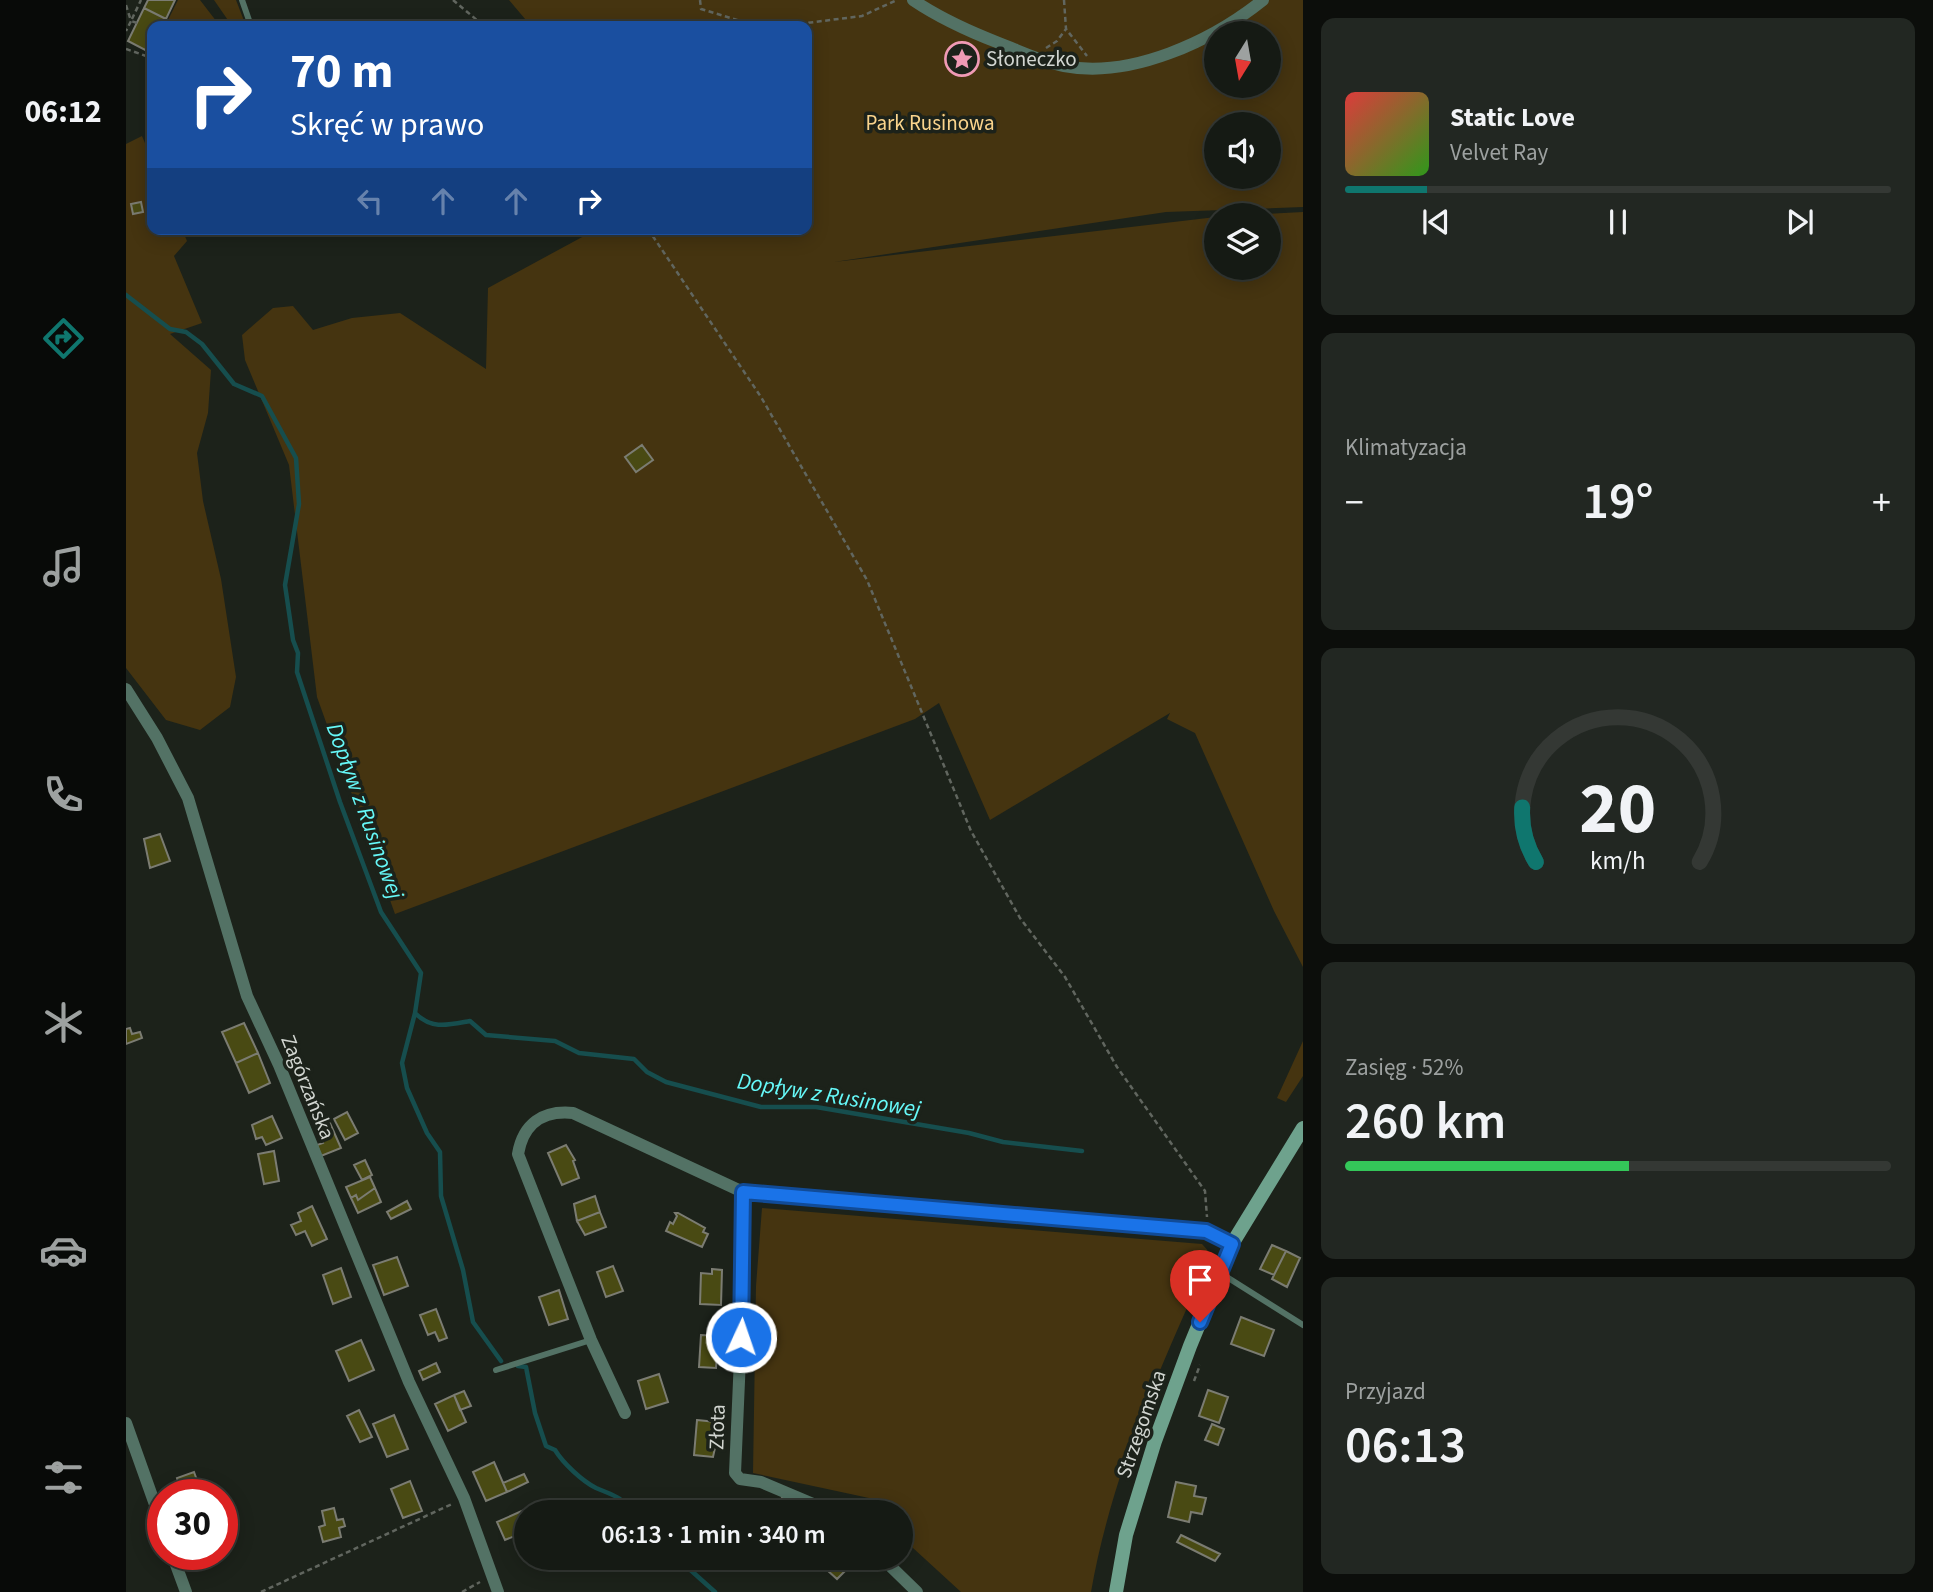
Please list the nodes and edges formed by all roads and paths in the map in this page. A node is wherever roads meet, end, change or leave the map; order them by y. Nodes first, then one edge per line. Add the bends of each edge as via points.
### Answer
1 (141, 0) edge
2 (242, 0) edge
3 (453, 0) edge
4 (701, 0) edge
5 (897, 0) edge
6 (913, 0) edge
7 (1064, 0) edge
8 (1263, 0) edge
9 (126, 5) edge
10 (131, 20) junction
11 (249, 21) edge
12 (478, 21) edge
13 (741, 21) edge
14 (812, 22) edge
15 (137, 23) dead end
16 (1066, 29) junction
17 (126, 31) edge
18 (126, 49) edge
19 (147, 56) edge
20 (1039, 58) junction
21 (1099, 68) junction
22 (652, 235) edge
23 (126, 689) edge
24 (130, 707) edge
25 (1303, 1128) edge
26 (743, 1192) junction
27 (1206, 1231) junction
28 (1232, 1244) junction
29 (1220, 1273) junction
30 (1303, 1325) edge
31 (590, 1340) junction
32 (496, 1370) dead end
33 (625, 1413) dead end
34 (126, 1423) edge
35 (147, 1482) edge
36 (464, 1498) junction
37 (804, 1500) edge
38 (178, 1570) edge
39 (894, 1570) edge
40 (493, 1575) junction
41 (186, 1592) edge
42 (261, 1592) edge
43 (462, 1592) edge
44 (498, 1592) edge
45 (917, 1592) edge
46 (1116, 1592) edge

1 - 10 path
2 - 11 lane
3 - 12 path
4 - 13 path via 701,9
5 - 14 path via 862,16
6 - 20 street via 944,22
7 - 16 path
8 - 21 street via 1225,25 1157,57
9 - 10 path
10 - 15 path
10 - 17 path
16 - 20 path
16 - 21 path
18 - 19 path
20 - 21 street via 1065,66
22 - 27 path via 761,397 867,580 971,831 1020,918 1065,977 1117,1067 1205,1191
23 - 24 street, Zagórzańska
24 - 36 street, Zagórzańska via 188,798 247,996 409,1382
25 - 28 main road, Strzegomska
26 - 27 street
26 - 31 street via 573,1113 540,1117 528,1127 518,1154
26 - 37 street, Złota via 735,1473 740,1479 761,1482
27 - 28 street
28 - 29 main road, Strzegomska
29 - 30 lane
29 - 46 main road, Strzegomska via 1155,1441 1126,1535
31 - 32 lane
31 - 33 street
34 - 35 street
36 - 40 street, Zagórzańska
36 - 42 path
38 - 41 street
39 - 45 street
40 - 43 path
40 - 44 street, Zagórzańska

